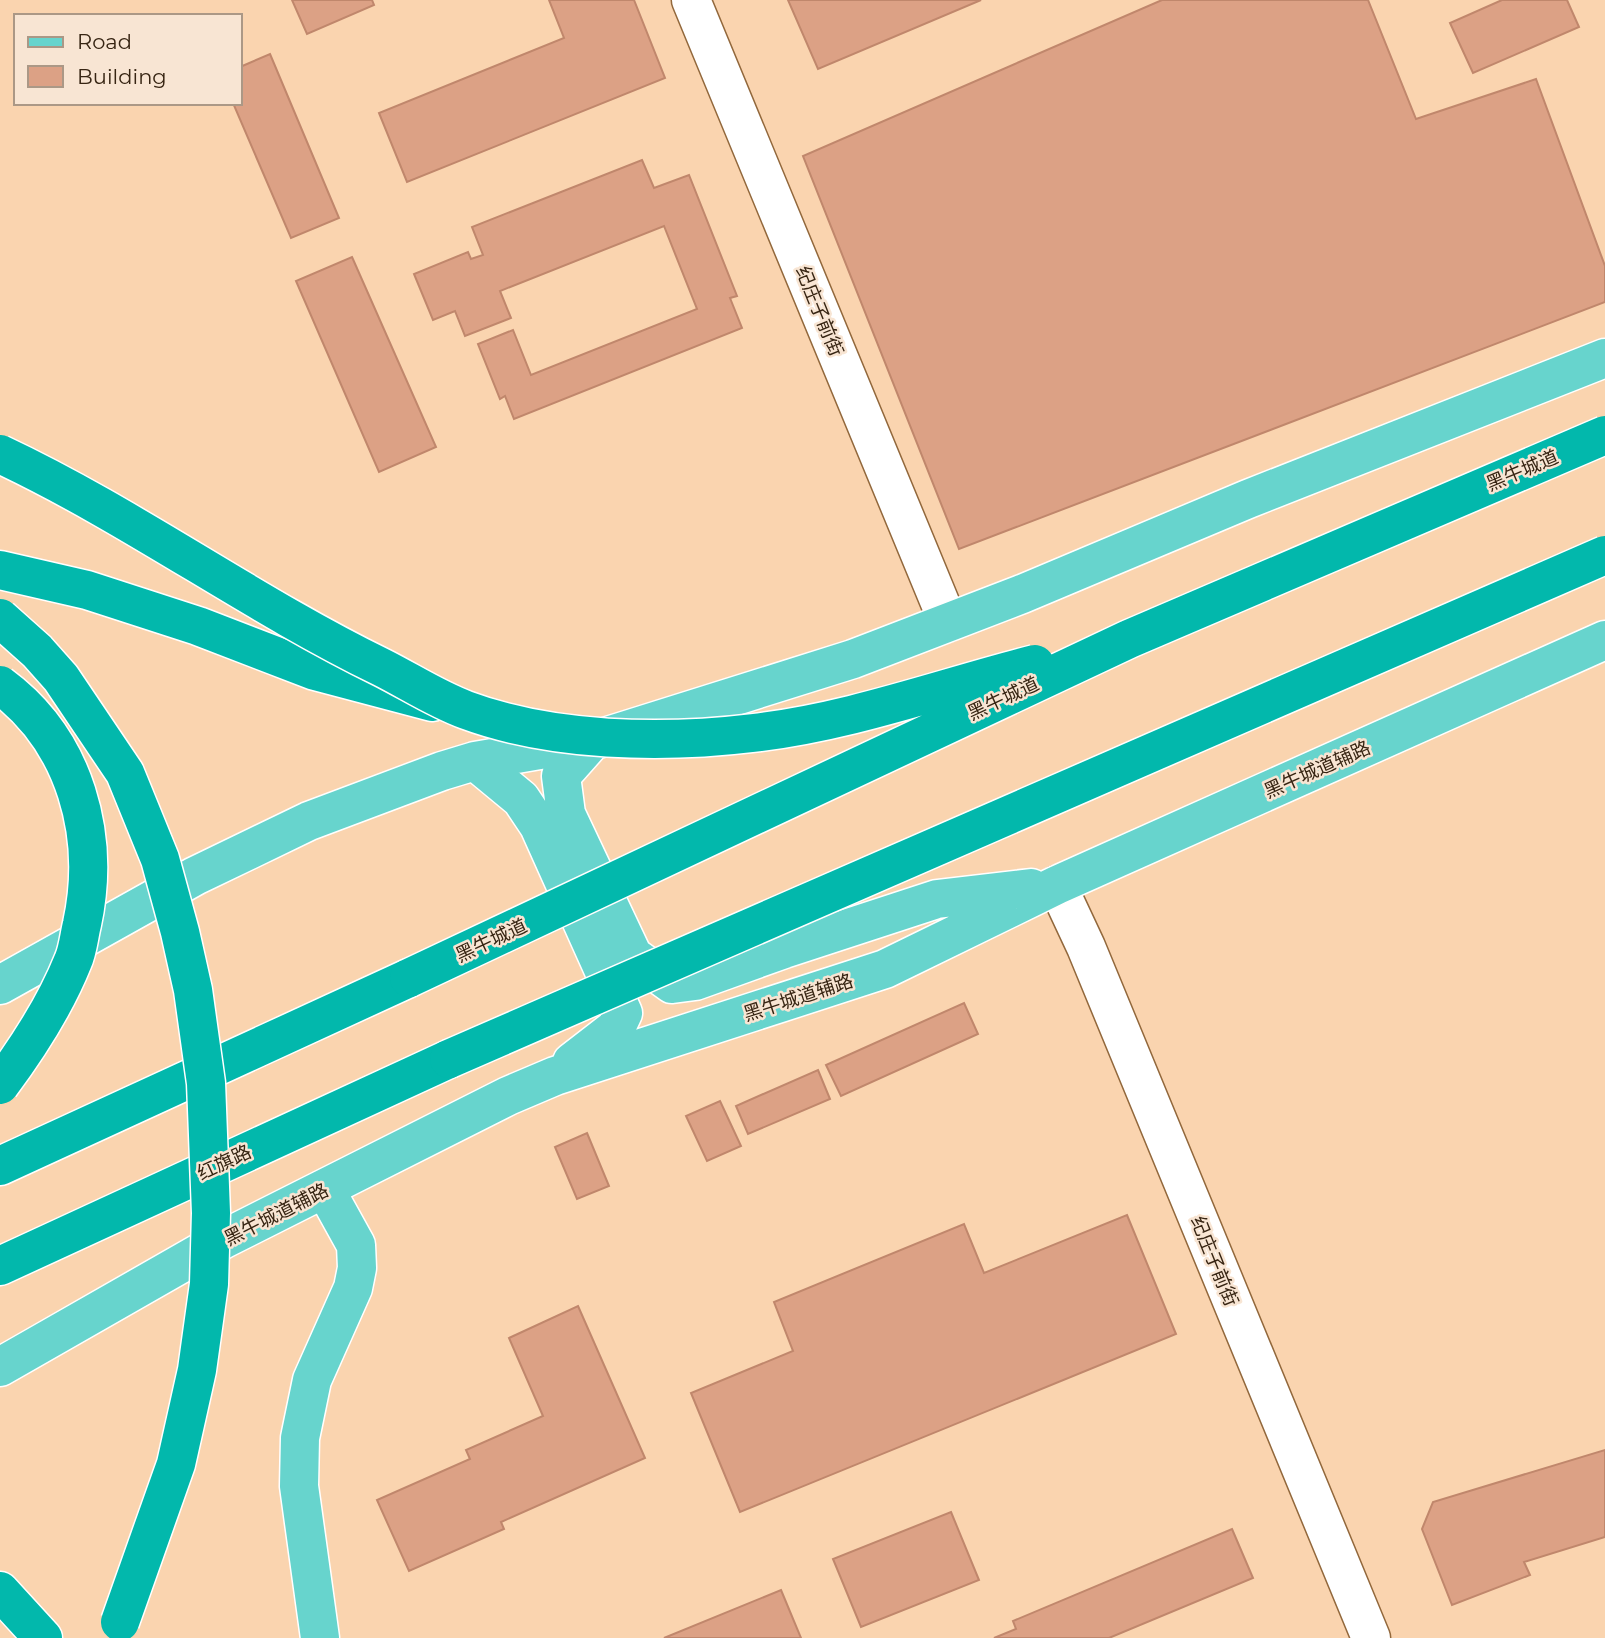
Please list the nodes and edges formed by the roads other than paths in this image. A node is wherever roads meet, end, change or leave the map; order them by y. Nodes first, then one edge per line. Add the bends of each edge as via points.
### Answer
1 (691, 0) edge
2 (1605, 358) edge
3 (1605, 435) edge
4 (0, 454) edge
5 (1605, 555) edge
6 (0, 570) edge
7 (0, 618) edge
8 (948, 622) junction
9 (1129, 639) junction
10 (1605, 640) edge
11 (0, 685) edge
12 (464, 710) junction
13 (592, 741) junction
14 (475, 761) junction
15 (1058, 885) junction
16 (0, 985) edge
17 (555, 1076) junction
18 (0, 1085) edge
19 (0, 1166) edge
20 (325, 1189) junction
21 (0, 1266) edge
22 (0, 1367) edge
23 (0, 1591) edge
24 (43, 1638) edge
25 (113, 1638) edge
26 (320, 1638) edge
27 (1371, 1638) edge

1 - 8 street, 纪庄子前街
2 - 8 main road
3 - 9 highway, 黑牛城道, bridge
4 - 12 highway, bridge via 120,516 330,642
5 - 21 highway, 红旗路, bridge via 449,1059
6 - 12 highway, bridge via 87,590 315,671
7 - 25 highway, bridge via 61,678 125,773 160,859 177,920 206,1083 209,1284 197,1370 176,1464
8 - 13 main road via 853,659
9 - 12 highway, bridge via 859,714 753,733 659,739 565,734
9 - 19 highway, 黑牛城道, bridge
10 - 15 main road, 黑牛城道辅路
11 - 18 highway, bridge via 25,708 62,758 84,814 89,843 89,881 74,960 41,1028
13 - 14 main road
13 - 15 main road via 561,776 566,814 633,957 672,984 695,981 937,899
14 - 16 main road via 309,821 195,876
14 - 17 main road via 520,799 539,826 623,1013 616,1028
15 - 17 main road, 黑牛城道辅路 via 885,969
15 - 27 street, 纪庄子前街
17 - 20 main road, 黑牛城道辅路 via 437,1130
20 - 22 main road, 黑牛城道辅路 via 224,1239
20 - 26 main road via 356,1245 357,1268 353,1288 312,1380 300,1438 299,1486
23 - 24 highway

